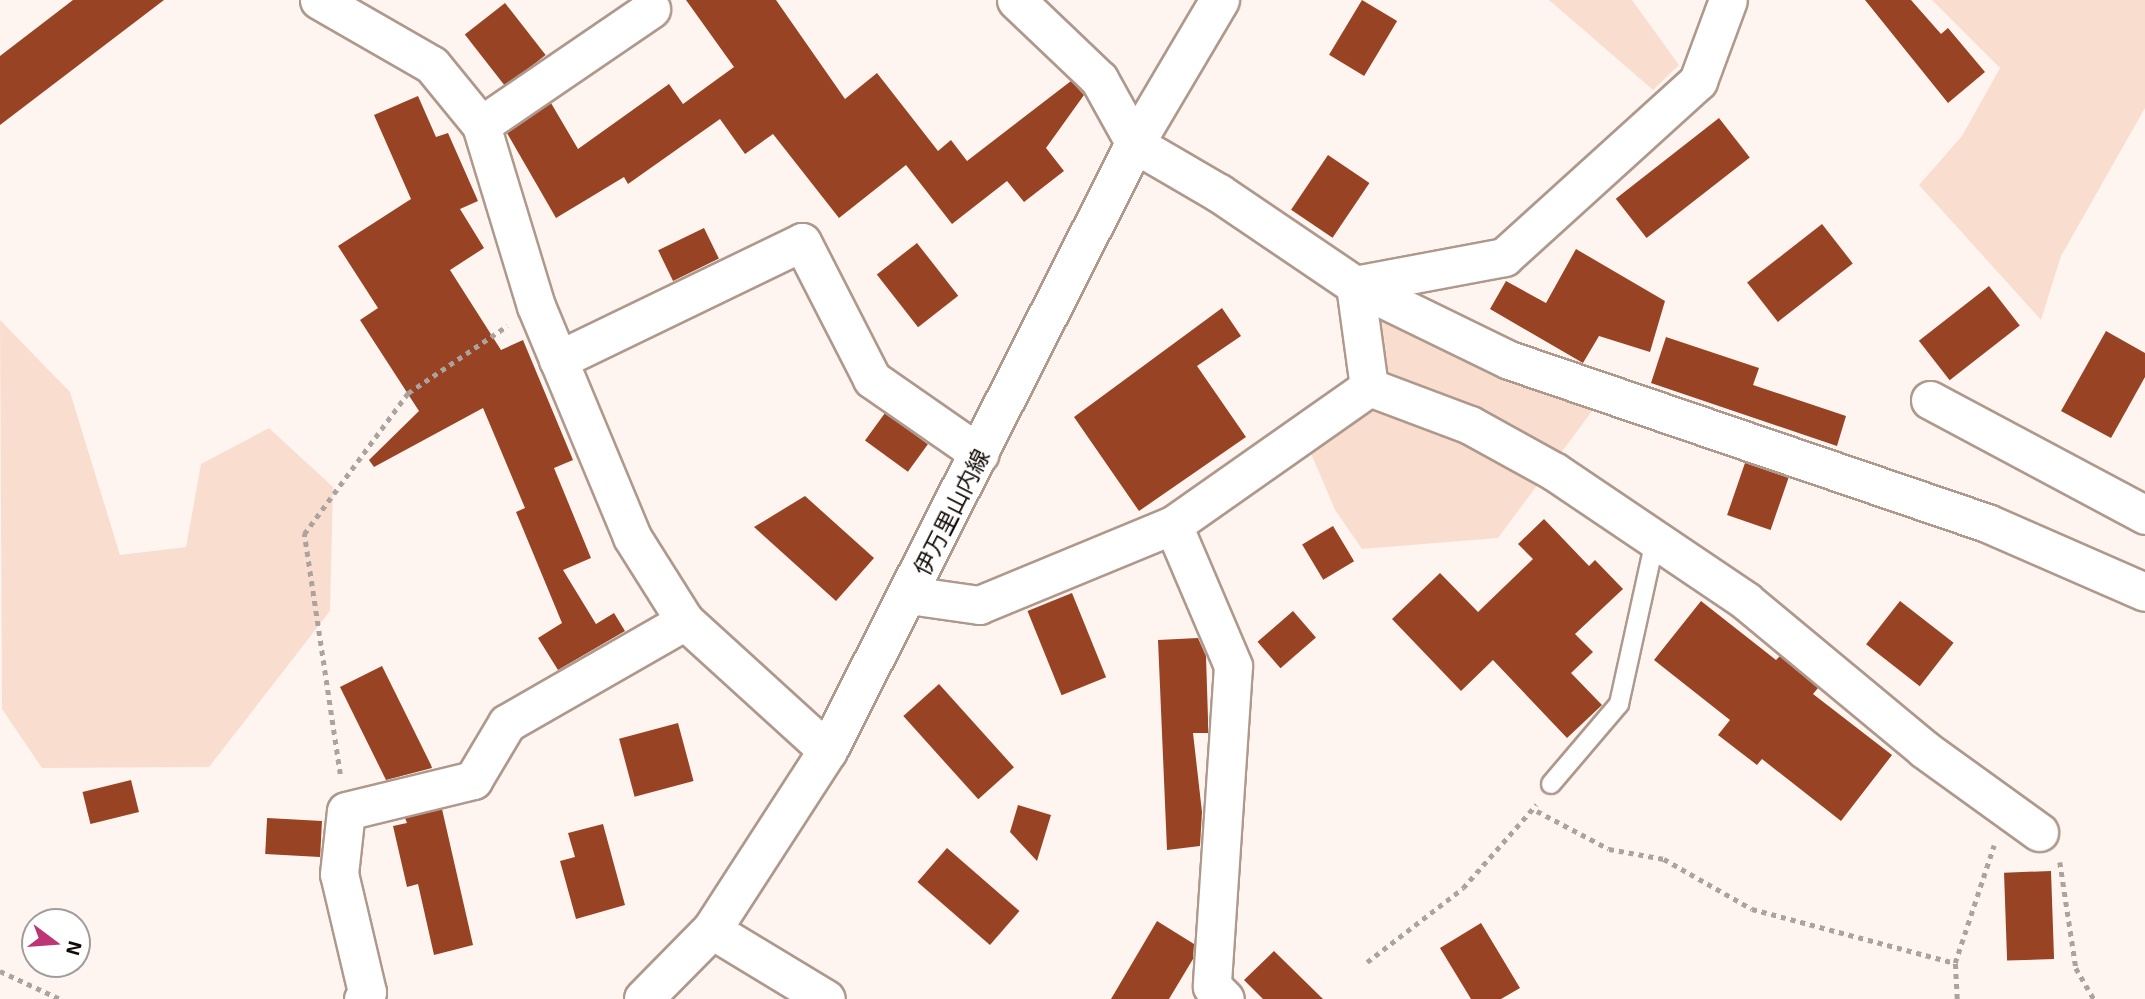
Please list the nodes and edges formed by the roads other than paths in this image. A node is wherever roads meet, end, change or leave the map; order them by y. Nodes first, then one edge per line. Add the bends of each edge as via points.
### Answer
1 (319, 0) edge
2 (1016, 0) edge
3 (1220, 0) edge
4 (1728, 0) edge
5 (651, 9) dead end
6 (481, 125) junction
7 (1135, 144) junction
8 (1355, 285) junction
9 (558, 360) junction
10 (1369, 387) junction
11 (1930, 401) dead end
12 (980, 454) junction
13 (2145, 515) edge
14 (1173, 525) junction
15 (1655, 540) junction
16 (2145, 593) edge
17 (909, 595) junction
18 (685, 621) junction
19 (828, 751) junction
20 (1551, 784) road end
21 (2039, 832) road end
22 (712, 930) junction
23 (363, 999) edge
24 (644, 999) edge
25 (826, 999) edge
26 (1225, 999) edge

1 - 6 street via 432,65
2 - 7 street via 1099,79
3 - 7 main road, 伊万里山内線
4 - 8 street via 1698,80 1504,257
5 - 6 street
6 - 9 street via 536,306
7 - 8 street via 1219,193
7 - 12 main road, 伊万里山内線
8 - 10 street
8 - 16 street via 1509,360 1987,523
9 - 12 street via 802,242 872,379
9 - 18 street via 632,537
10 - 14 street
10 - 15 street via 1470,425 1555,472
11 - 13 street
12 - 17 main road, 伊万里山内線
14 - 17 street via 979,606
14 - 26 street via 1233,666 1212,986
15 - 20 lane via 1619,704
15 - 21 street via 1746,601 1924,749
17 - 19 main road, 伊万里山内線
18 - 19 street
18 - 23 street via 507,723 473,780 346,811 340,874 367,992
19 - 22 main road, 伊万里山内線
22 - 24 main road, 伊万里山内線
22 - 25 street

